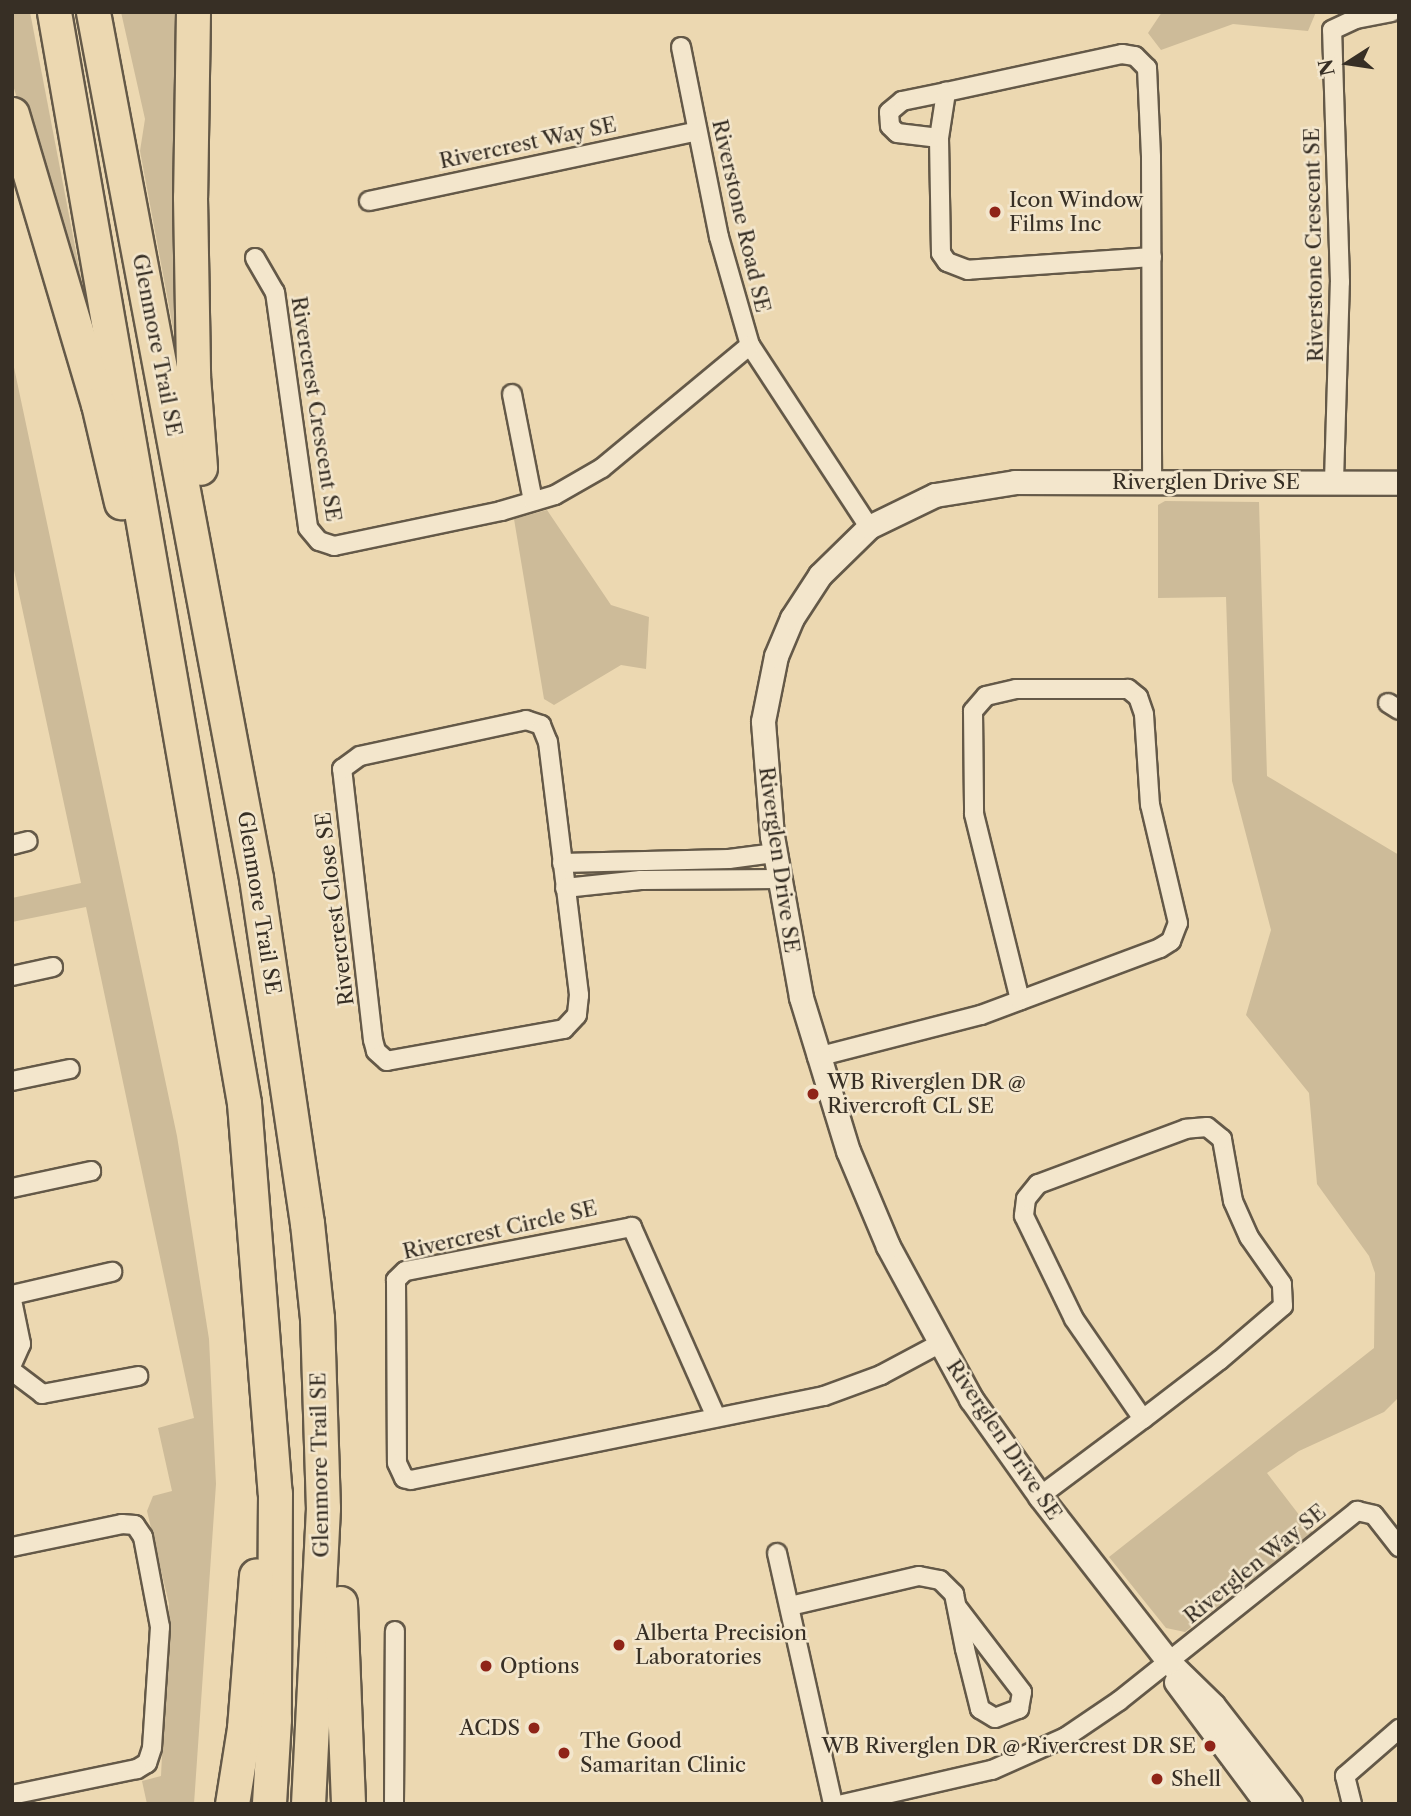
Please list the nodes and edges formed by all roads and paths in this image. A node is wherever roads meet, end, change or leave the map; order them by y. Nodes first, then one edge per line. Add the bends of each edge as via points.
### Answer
1 (54, 12) edge
2 (93, 12) edge
3 (193, 12) edge
4 (1391, 12) edge
5 (681, 47) dead end
6 (946, 92) junction
7 (12, 114) edge
8 (697, 131) junction
9 (939, 138) junction
10 (369, 201) dead end
11 (1152, 257) junction
12 (255, 258) dead end
13 (750, 345) junction
14 (512, 394) dead end
15 (1334, 481) junction
16 (1152, 482) junction
17 (1399, 483) edge
18 (533, 501) junction
19 (869, 527) junction
20 (212, 628) junction
21 (161, 638) junction
22 (774, 853) junction
23 (562, 863) junction
24 (778, 878) junction
25 (565, 888) junction
26 (53, 967) dead end
27 (12, 976) edge
28 (1020, 1000) junction
29 (817, 1057) junction
30 (70, 1069) dead end
31 (12, 1081) edge
32 (91, 1171) dead end
33 (12, 1188) edge
34 (112, 1272) dead end
35 (12, 1298) edge
36 (262, 1317) junction
37 (317, 1318) junction
38 (939, 1344) junction
39 (12, 1364) edge
40 (12, 1371) edge
41 (138, 1376) dead end
42 (716, 1417) junction
43 (1143, 1419) junction
44 (1040, 1496) junction
45 (1399, 1546) edge
46 (12, 1547) edge
47 (778, 1553) dead end
48 (790, 1606) junction
49 (957, 1607) junction
50 (395, 1631) dead end
51 (1169, 1662) junction
52 (1399, 1730) edge
53 (12, 1795) edge
54 (232, 1804) edge
55 (269, 1804) edge
56 (308, 1804) edge
57 (348, 1804) edge
58 (394, 1804) edge
59 (833, 1804) edge
60 (843, 1804) edge
61 (1267, 1804) edge
62 (1290, 1804) edge
63 (1352, 1804) edge

1 - 21 highway, Glenmore Trail SE via 131,438
2 - 20 highway, Glenmore Trail SE
3 - 20 highway via 193,376
4 - 15 street, Riverstone Crescent SE via 1356,19 1332,30 1340,282
5 - 8 street, Riverstone Road SE
6 - 9 street
6 - 9 street via 902,101 889,112 890,126 897,133
6 - 11 street via 1122,54 1141,61 1150,77
7 - 21 highway via 98,404 142,586
8 - 10 street, Rivercrest Way SE
8 - 13 street, Riverstone Road SE via 734,301
9 - 11 street via 941,253 957,268
11 - 16 street
12 - 18 street, Rivercrest Crescent SE via 275,292 306,517 319,541 340,546
13 - 18 street, Rivercrest Crescent SE via 602,468 555,495
13 - 19 street, Riverstone Road SE
14 - 18 street
15 - 16 street, Riverglen Drive SE
15 - 17 street, Riverglen Drive SE
16 - 19 street, Riverglen Drive SE via 987,484 935,495
19 - 22 street, Riverglen Drive SE via 805,596 771,669 763,721
20 - 37 highway, Glenmore Trail SE via 291,1104
21 - 36 highway, Glenmore Trail SE via 244,1102
22 - 23 street via 729,859
22 - 24 street, Riverglen Drive SE
23 - 25 street, Rivercrest Close SE
23 - 25 street, Rivercrest Close SE via 548,742 536,721 345,763 342,776 373,1040 381,1058 397,1062 571,1023 579,995
24 - 25 street via 629,881
24 - 29 street, Riverglen Drive SE
26 - 27 street
28 - 28 street via 974,814 973,711 986,696 1016,690 1128,689 1138,697 1144,714 1150,806 1178,923 1175,935 1160,948
28 - 29 street via 928,1030
29 - 38 street, Riverglen Drive SE via 870,1206
30 - 31 street
32 - 33 street
34 - 35 street
35 - 39 street via 21,1344
36 - 54 highway via 256,1574 244,1728
36 - 55 highway, Glenmore Trail SE via 276,1564
37 - 56 highway, Glenmore Trail SE via 323,1508
37 - 57 highway via 335,1441
38 - 42 street, Rivercrest Circle SE via 859,1384
38 - 44 street, Riverglen Drive SE via 971,1399
40 - 41 street via 41,1394
42 - 42 street, Rivercrest Circle SE via 422,1480 404,1478 397,1463 396,1280 405,1271 632,1227
43 - 43 street via 1074,1319 1024,1216 1026,1199 1038,1184 1186,1129 1207,1127 1222,1139 1233,1201 1249,1237 1282,1284 1283,1306
43 - 44 street
44 - 51 street, Riverglen Drive SE
45 - 51 street, Riverglen Way SE via 1374,1515 1357,1511
46 - 53 street via 135,1525 143,1537 160,1627 149,1758 137,1769
47 - 48 street
48 - 49 street via 930,1576 950,1587
48 - 59 street
49 - 49 street via 980,1709 995,1718 1019,1709 1022,1692
50 - 58 street
51 - 60 street via 1086,1725 1023,1758 970,1776
51 - 61 street, Riverglen Drive SE via 1195,1712
51 - 62 street, Riverglen Drive SE via 1213,1705
52 - 63 street via 1345,1776

